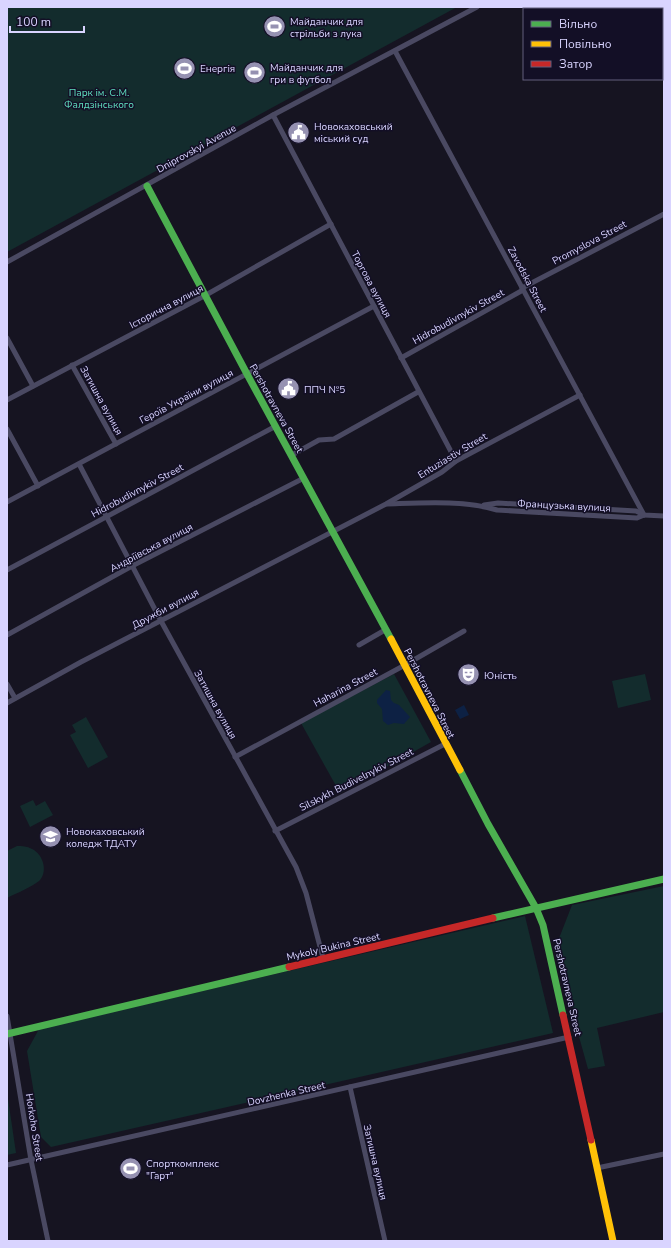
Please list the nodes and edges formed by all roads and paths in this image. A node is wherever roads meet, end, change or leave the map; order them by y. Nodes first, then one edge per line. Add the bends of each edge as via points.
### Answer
1 (477, 7) edge
2 (395, 51) junction
3 (273, 115) junction
4 (147, 186) junction
5 (664, 214) edge
6 (331, 224) junction
7 (7, 262) edge
8 (523, 289) junction
9 (206, 295) junction
10 (374, 306) junction
11 (7, 338) edge
12 (401, 358) junction
13 (72, 365) junction
14 (247, 374) junction
15 (33, 386) junction
16 (418, 392) junction
17 (580, 395) junction
18 (7, 400) edge
19 (276, 426) junction
20 (7, 429) edge
21 (116, 444) junction
22 (292, 455) junction
23 (456, 461) junction
24 (80, 464) junction
25 (304, 478) junction
26 (38, 486) junction
27 (7, 502) edge
28 (386, 504) junction
29 (644, 515) junction
30 (664, 516) edge
31 (106, 517) junction
32 (332, 531) junction
33 (132, 566) junction
34 (7, 570) edge
35 (161, 621) junction
36 (385, 630) junction
37 (464, 631) dead end
38 (7, 634) edge
39 (359, 645) dead end
40 (405, 665) junction
41 (7, 684) edge
42 (15, 698) junction
43 (7, 703) edge
44 (445, 744) junction
45 (235, 757) junction
46 (275, 831) junction
47 (664, 879) edge
48 (536, 908) junction
49 (323, 958) junction
50 (7, 1016) edge
51 (9, 1033) edge
52 (569, 1037) junction
53 (350, 1087) junction
54 (664, 1154) edge
55 (31, 1160) junction
56 (7, 1165) edge
57 (598, 1168) junction
58 (48, 1241) edge
59 (385, 1241) edge
60 (613, 1241) edge

1 - 2 street, Dniprovskyi Avenue
2 - 3 street, Dniprovskyi Avenue
2 - 8 street, Zavodska Street
3 - 4 street, Dniprovskyi Avenue
3 - 6 street, Торгова вулиця
4 - 7 street, Dniprovskyi Avenue
4 - 9 street, Pershotravneva Street
5 - 8 street, Promyslova Street
6 - 9 street, Історична вулиця
6 - 10 street, Торгова вулиця
8 - 12 street, Hidrobudivnykiv Street
8 - 17 street, Zavodska Street
9 - 13 street, Історична вулиця
9 - 14 street, Pershotravneva Street
10 - 12 street, Торгова вулиця
10 - 14 street, Героїв України вулиця
11 - 15 street
12 - 16 street, Торгова вулиця
13 - 15 street, Історична вулиця
13 - 21 street, Затишна вулиця
14 - 19 street, Pershotravneva Street
14 - 21 street, Героїв України вулиця
15 - 18 street, Історична вулиця
16 - 22 street via 334,439 319,440
16 - 23 street, Торгова вулиця
17 - 23 street, Entuziastiv Street
17 - 29 street, Zavodska Street
19 - 22 street, Pershotravneva Street
19 - 31 street, Hidrobudivnykiv Street
20 - 26 street
21 - 24 street, Героїв України вулиця
22 - 25 street, Pershotravneva Street
23 - 28 street, Entuziastiv Street via 442,472
24 - 26 street, Героїв України вулиця
24 - 31 street, Затишна вулиця
25 - 32 street, Pershotravneva Street
25 - 33 street, Андріївська вулиця
26 - 27 street, Героїв України вулиця
28 - 29 street, Французька вулиця via 438,503 483,506 497,510 637,518
28 - 32 street, Entuziastiv Street
29 - 30 street, Французька вулиця
31 - 33 street, Затишна вулиця
31 - 34 street, Hidrobudivnykiv Street
32 - 35 street, Дружби вулиця
32 - 36 street, Pershotravneva Street
33 - 35 street, Затишна вулиця
33 - 38 street, Андріївська вулиця
35 - 42 street, Дружби вулиця
35 - 45 street, Затишна вулиця
36 - 39 street
36 - 40 street, Pershotravneva Street
37 - 40 street, Haharina Street
40 - 44 street, Pershotravneva Street
40 - 45 street, Haharina Street
41 - 42 street
42 - 43 street, Дружби вулиця
44 - 46 street, Silskykh Budivelnykiv Street
44 - 48 street, Pershotravneva Street
45 - 46 street, Затишна вулиця
46 - 49 street, Затишна вулиця via 296,867
47 - 48 street, Mykoly Bukina Street
48 - 49 street, Mykoly Bukina Street
48 - 52 street, Pershotravneva Street via 543,925
49 - 51 street, Mykoly Bukina Street
50 - 51 street, Horkoho Street
51 - 55 street, Horkoho Street
52 - 53 street, Dovzhenka Street
52 - 57 street, Pershotravneva Street
53 - 55 street, Dovzhenka Street
53 - 59 street, Затишна вулиця
54 - 57 street
55 - 56 street, Dovzhenka Street
55 - 58 street, Horkoho Street
57 - 60 street, Pershotravneva Street

